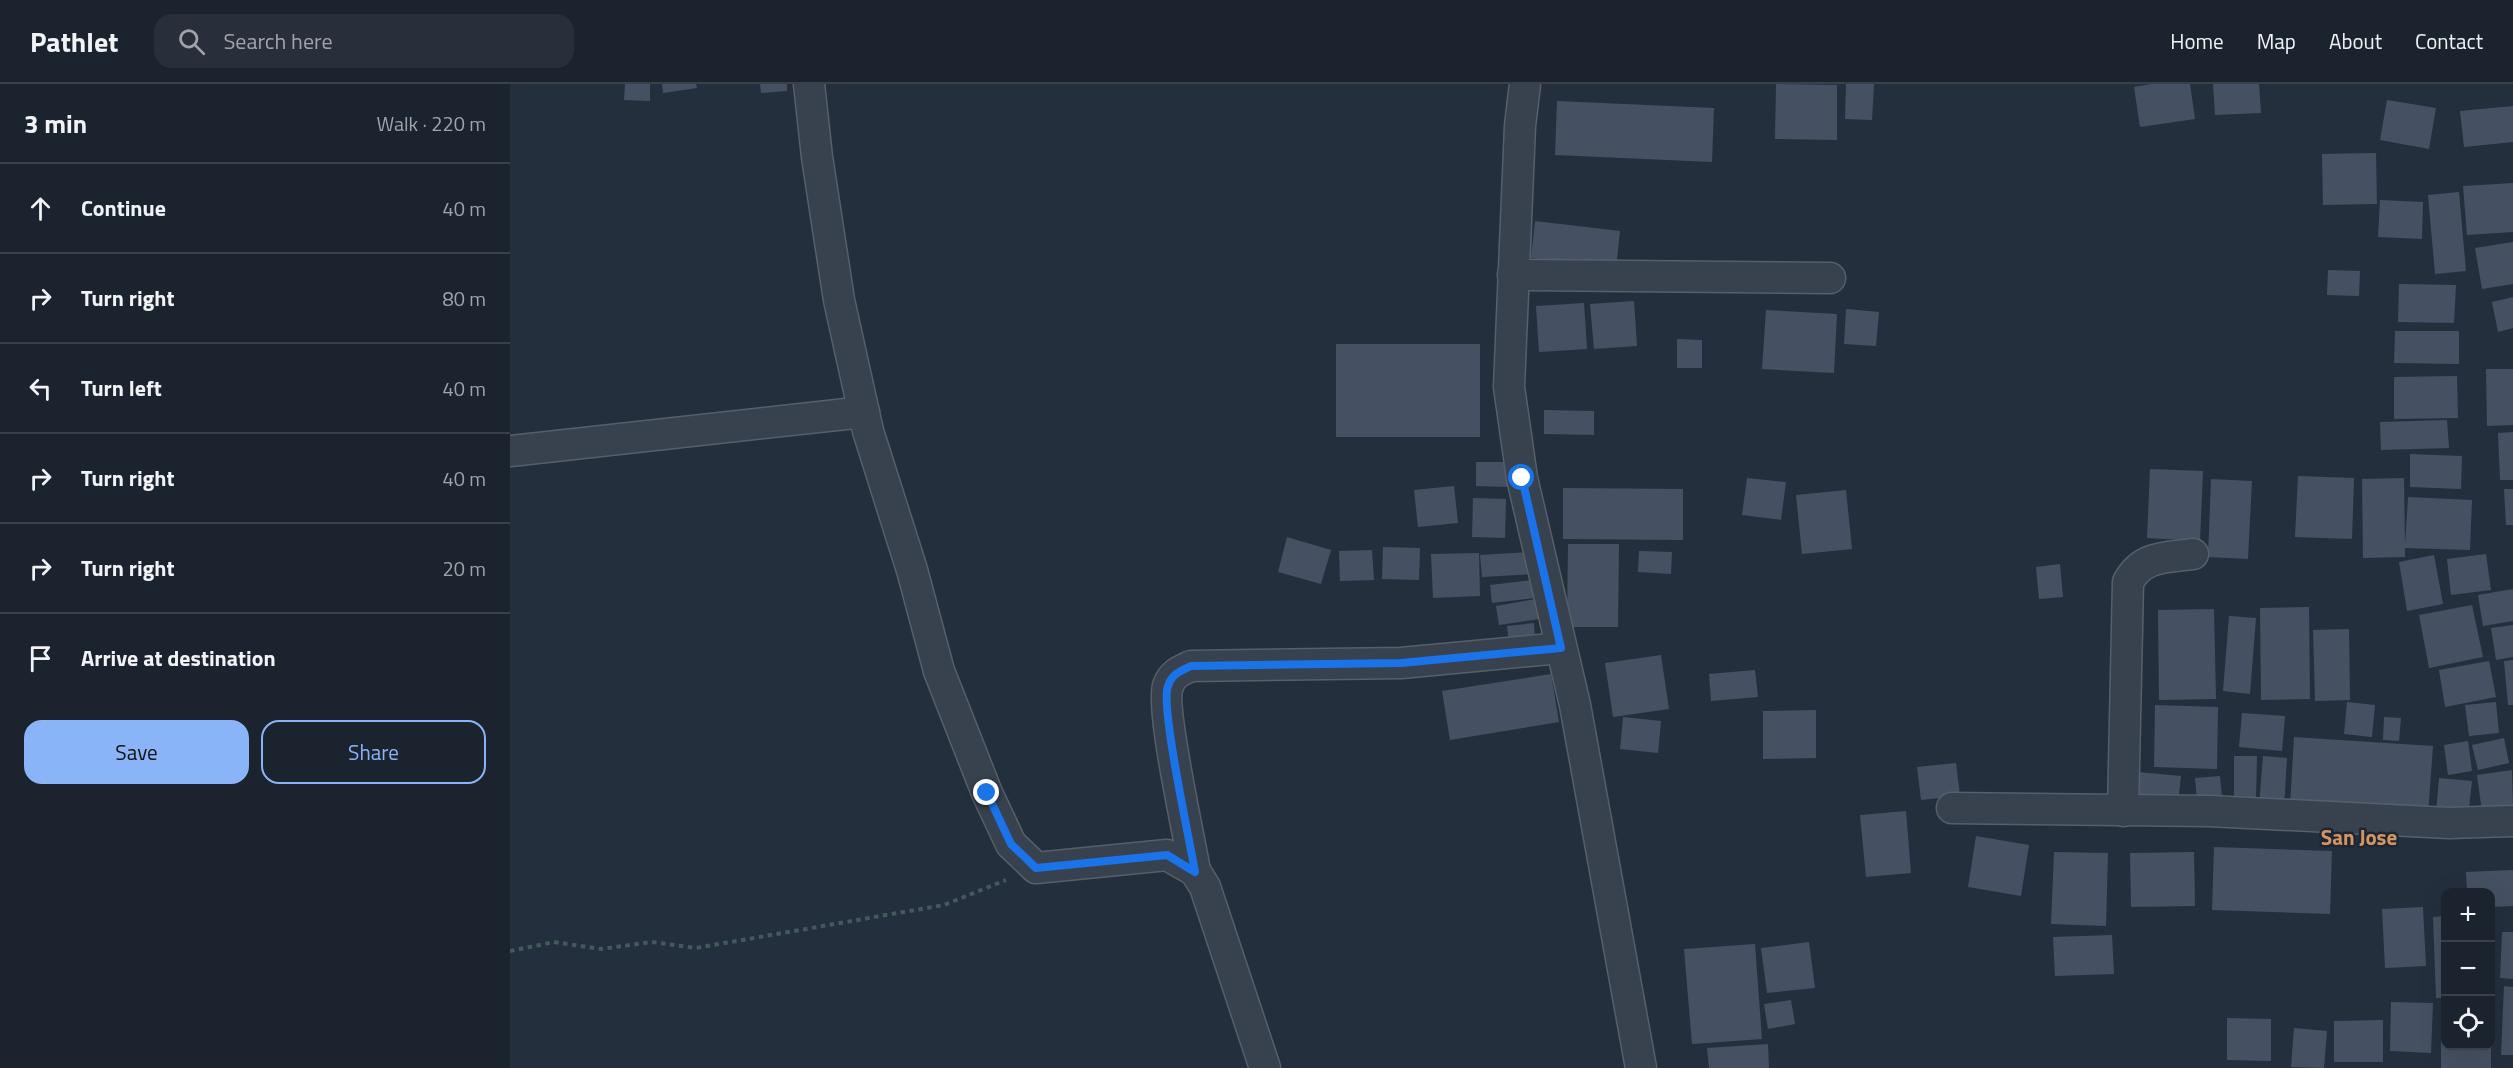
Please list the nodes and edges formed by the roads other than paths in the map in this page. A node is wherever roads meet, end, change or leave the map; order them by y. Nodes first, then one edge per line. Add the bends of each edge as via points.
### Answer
1 (809, 84) edge
2 (1525, 84) edge
3 (1513, 275) junction
4 (1830, 278) dead end
5 (864, 412) junction
6 (510, 452) edge
7 (2193, 554) dead end
8 (1561, 648) junction
9 (1952, 808) dead end
10 (2123, 811) junction
11 (2513, 821) edge
12 (1195, 872) junction
13 (1265, 1068) edge
14 (1641, 1068) edge

1 - 5 street via 838,300
2 - 3 street
3 - 4 street
3 - 8 street via 1509,387 1522,478
5 - 6 street
5 - 12 street via 939,671 1011,844 1036,868 1167,855
7 - 10 street via 2148,561 2135,569 2128,582
8 - 12 street via 1401,663 1191,666 1176,672 1167,687 1167,716
8 - 14 street
9 - 10 street
10 - 11 street via 2209,811 2449,823
12 - 13 street via 1205,887

